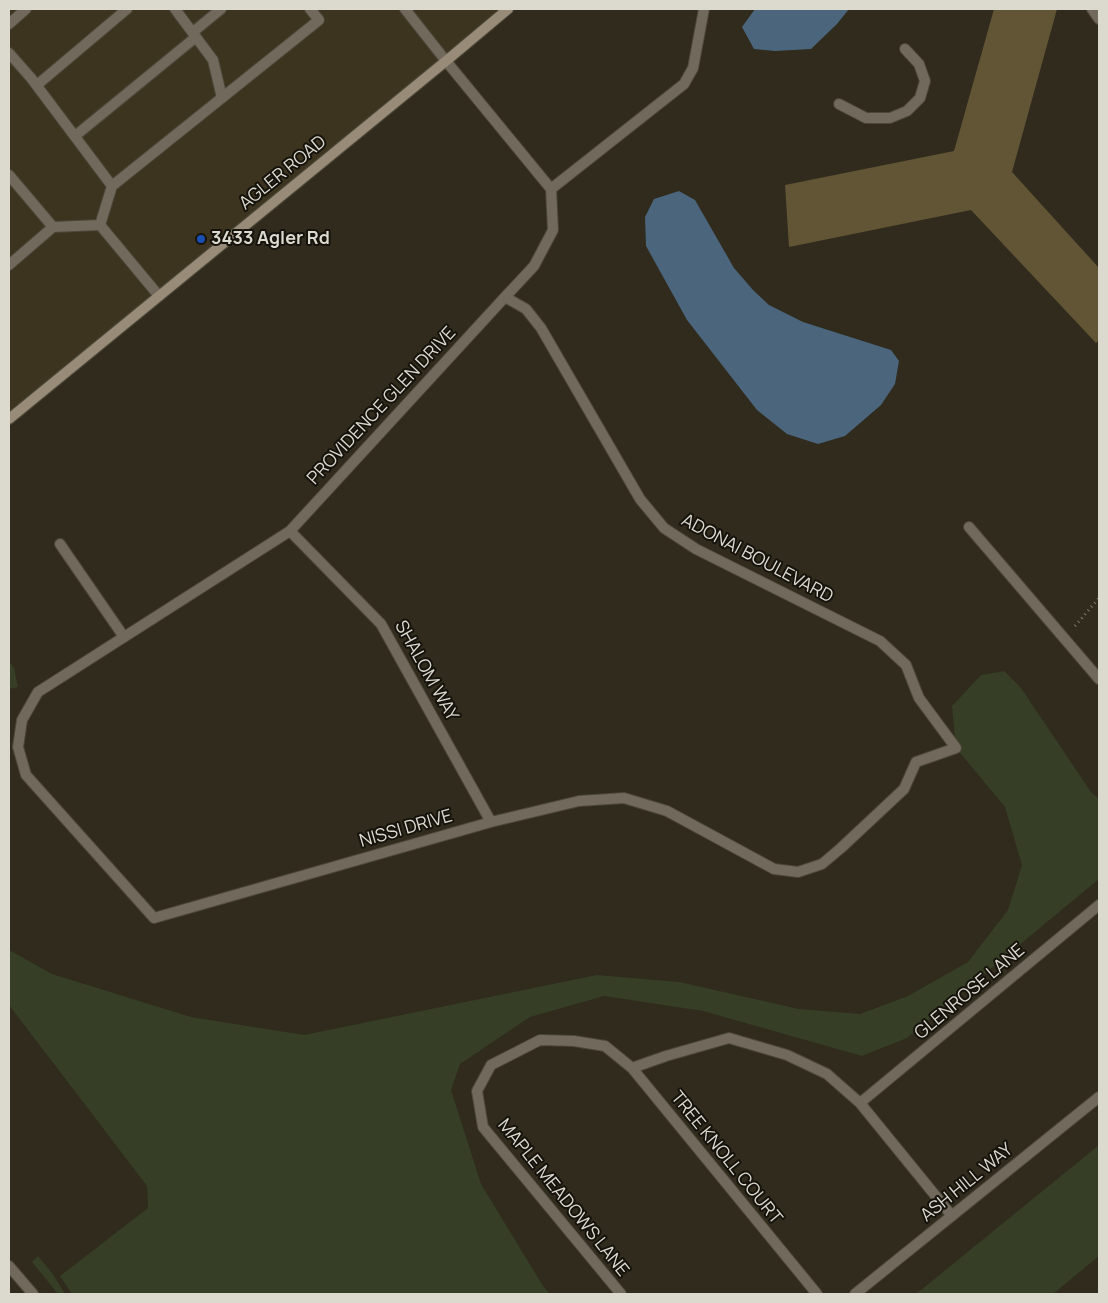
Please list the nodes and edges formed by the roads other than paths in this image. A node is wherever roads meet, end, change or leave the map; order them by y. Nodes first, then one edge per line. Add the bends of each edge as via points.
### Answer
1 (26, 9) edge
2 (128, 9) edge
3 (174, 9) edge
4 (221, 9) edge
5 (310, 9) edge
6 (405, 9) edge
7 (508, 9) edge
8 (704, 9) edge
9 (1092, 9) edge
10 (1099, 19) edge
11 (9, 24) edge
12 (194, 34) junction
13 (905, 49) dead end
14 (9, 53) edge
15 (446, 61) junction
16 (36, 86) junction
17 (222, 98) junction
18 (839, 104) dead end
19 (75, 136) junction
20 (9, 175) edge
21 (112, 186) junction
22 (551, 189) junction
23 (100, 225) junction
24 (53, 227) junction
25 (9, 265) edge
26 (159, 296) junction
27 (505, 297) junction
28 (9, 420) edge
29 (969, 527) dead end
30 (290, 531) junction
31 (60, 544) dead end
32 (124, 637) junction
33 (1099, 679) edge
34 (38, 692) joint
35 (904, 788) joint
36 (491, 822) junction
37 (1099, 905) edge
38 (605, 1046) joint
39 (632, 1068) junction
40 (1099, 1097) edge
41 (860, 1103) junction
42 (952, 1216) junction
43 (9, 1266) edge
44 (32, 1294) edge
45 (621, 1294) edge
46 (817, 1294) edge
47 (855, 1294) edge

1 - 11 street
2 - 16 street
3 - 12 street
4 - 12 street
5 - 17 street via 319,20
6 - 15 street
7 - 15 main road, AGLER ROAD
8 - 22 street via 693,68 684,84
9 - 10 street
12 - 17 street via 213,60
12 - 19 street
13 - 18 street via 919,64 925,81 920,98 907,110 890,118 866,118
14 - 16 street
15 - 22 street
15 - 26 main road, AGLER ROAD
16 - 19 street
17 - 21 street
19 - 21 street
20 - 24 street
21 - 23 street
22 - 27 street, PROVIDENCE GLEN DRIVE via 553,230 534,266
23 - 24 street
23 - 26 street
24 - 25 street
26 - 28 main road, AGLER ROAD
27 - 30 street, PROVIDENCE GLEN DRIVE
27 - 35 street, ADONAI BOULEVARD via 526,309 541,328 640,499 664,528 696,548 880,641 906,666 919,698 956,748 916,762
29 - 33 street
30 - 32 street, PROVIDENCE GLEN DRIVE
30 - 36 street, SHALOM WAY via 382,624
31 - 32 street
32 - 34 street, PROVIDENCE GLEN DRIVE
34 - 36 street, NISSI DRIVE via 22,720 18,747 26,775 154,918
35 - 36 street, NISSI DRIVE via 822,864 798,872 774,869 667,811 624,798 579,801
37 - 41 street, GLENROSE LANE
38 - 39 street, TREE KNOLL COURT
38 - 45 street, MAPLE MEADOWS LANE via 540,1040 491,1065 476,1091 483,1127
39 - 41 street via 729,1038 787,1055 828,1074
39 - 46 street, TREE KNOLL COURT
40 - 42 street, ASH HILL WAY
41 - 42 street
42 - 47 street, ASH HILL WAY
43 - 44 street

